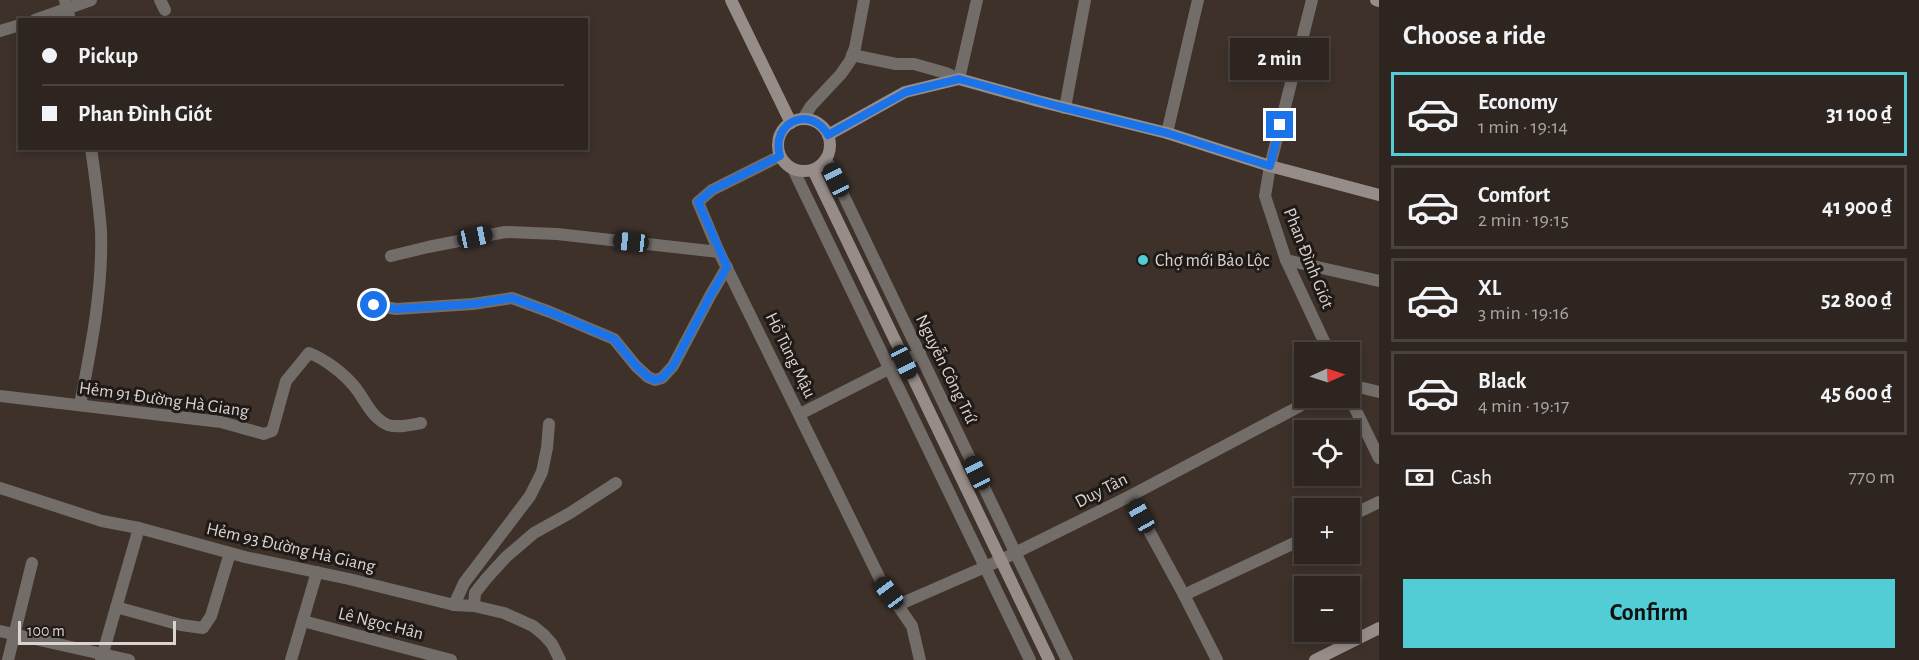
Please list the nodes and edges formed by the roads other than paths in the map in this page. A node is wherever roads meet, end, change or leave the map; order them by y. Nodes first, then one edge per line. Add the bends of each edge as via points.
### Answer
1 (91, 0) edge
2 (731, 0) edge
3 (864, 0) edge
4 (977, 0) edge
5 (1085, 0) edge
6 (1198, 0) edge
7 (1312, 0) edge
8 (68, 9) edge
9 (41, 18) edge
10 (18, 26) edge
11 (0, 31) edge
12 (852, 55) junction
13 (959, 79) junction
14 (1065, 108) junction
15 (797, 121) junction
16 (1167, 133) junction
17 (828, 135) junction
18 (91, 150) edge
19 (780, 156) junction
20 (826, 159) junction
21 (1270, 166) junction
22 (793, 169) junction
23 (813, 170) junction
24 (1378, 192) edge
25 (719, 252) junction
26 (391, 256) dead end
27 (1286, 260) junction
28 (727, 267) junction
29 (1379, 281) edge
30 (374, 305) dead end
31 (1324, 342) edge
32 (920, 353) junction
33 (904, 362) junction
34 (888, 370) junction
35 (1360, 387) edge
36 (1379, 392) edge
37 (0, 396) edge
38 (80, 405) junction
39 (1296, 408) edge
40 (1355, 408) edge
41 (800, 414) junction
42 (421, 423) dead end
43 (549, 424) dead end
44 (1379, 458) edge
45 (616, 483) dead end
46 (0, 488) edge
47 (1130, 496) junction
48 (1379, 502) edge
49 (1360, 511) edge
50 (139, 528) junction
51 (1294, 543) edge
52 (230, 553) junction
53 (1015, 553) junction
54 (1000, 561) junction
55 (32, 563) dead end
56 (984, 568) junction
57 (317, 572) junction
58 (1184, 595) junction
59 (453, 605) junction
60 (898, 605) junction
61 (474, 606) junction
62 (116, 607) junction
63 (303, 621) junction
64 (1379, 628) edge
65 (0, 630) edge
66 (14, 634) junction
67 (102, 657) edge
68 (8, 660) edge
69 (129, 660) edge
70 (291, 660) edge
71 (451, 660) edge
72 (560, 660) edge
73 (920, 660) edge
74 (1030, 660) edge
75 (1049, 660) edge
76 (1067, 660) edge
77 (1217, 660) edge
78 (1315, 660) edge

1 - 8 street
2 - 15 street
3 - 12 street
4 - 13 street
5 - 14 street
6 - 16 street
7 - 21 street, Phan Đình Giót
8 - 9 street
10 - 11 street
12 - 13 street via 914,64
12 - 15 street via 841,74
13 - 14 street
13 - 17 street via 906,92
14 - 16 street
15 - 17 street via 820,125
15 - 19 street via 786,126 779,137
16 - 21 street
17 - 20 street
18 - 38 street via 101,232 100,274
19 - 22 street
19 - 25 street, Hồ Tùng Mậu via 712,190 698,202
20 - 23 street
20 - 32 street, Nguyễn Công Trứ
21 - 24 street
21 - 27 street, Phan Đình Giót via 1265,196
22 - 23 street
22 - 34 street
23 - 33 street, Nguyễn Công Trứ
25 - 26 street via 513,232
25 - 28 street, Hồ Tùng Mậu
27 - 29 street
27 - 31 street, Phan Đình Giót
28 - 30 street via 673,366 655,380 636,366 614,339 512,298 396,309
28 - 41 street, Hồ Tùng Mậu
32 - 33 street
32 - 53 street, Nguyễn Công Trứ
33 - 34 street
33 - 54 street, Nguyễn Công Trứ
34 - 41 street
34 - 56 street
35 - 36 street
37 - 38 street, Hẻm 91 Đường Hà Giang
38 - 42 street, Hẻm 91 Đường Hà Giang via 221,422 264,434 273,428 286,381 309,352 354,386 369,410 386,424
39 - 47 street, Duy Tân
40 - 44 street
41 - 60 street, Hồ Tùng Mậu via 880,581
43 - 59 street via 542,472 530,496 464,583
45 - 61 street via 534,533 486,579 475,593
46 - 50 street, Hẻm 93 Đường Hà Giang via 102,521
47 - 53 street, Duy Tân
47 - 58 street
48 - 49 street
50 - 52 street, Hẻm 93 Đường Hà Giang
50 - 62 street
51 - 58 street
52 - 57 street, Hẻm 93 Đường Hà Giang
52 - 62 street via 211,616 203,628 181,626
53 - 54 street, Duy Tân
53 - 76 street, Nguyễn Công Trứ
54 - 56 street, Duy Tân
54 - 75 street, Nguyễn Công Trứ
55 - 66 street
56 - 60 street, Duy Tân
56 - 74 street
57 - 59 street, Hẻm 93 Đường Hà Giang
57 - 63 street
58 - 77 street
59 - 61 street, Hẻm 93 Đường Hà Giang
60 - 73 street, Hồ Tùng Mậu via 912,626
61 - 72 street, Hẻm 93 Đường Hà Giang via 504,613 533,626 552,644
62 - 67 street
63 - 70 street
63 - 71 street, Lê Ngọc Hân
64 - 78 street
65 - 66 street
66 - 67 street
66 - 68 street
67 - 69 street

